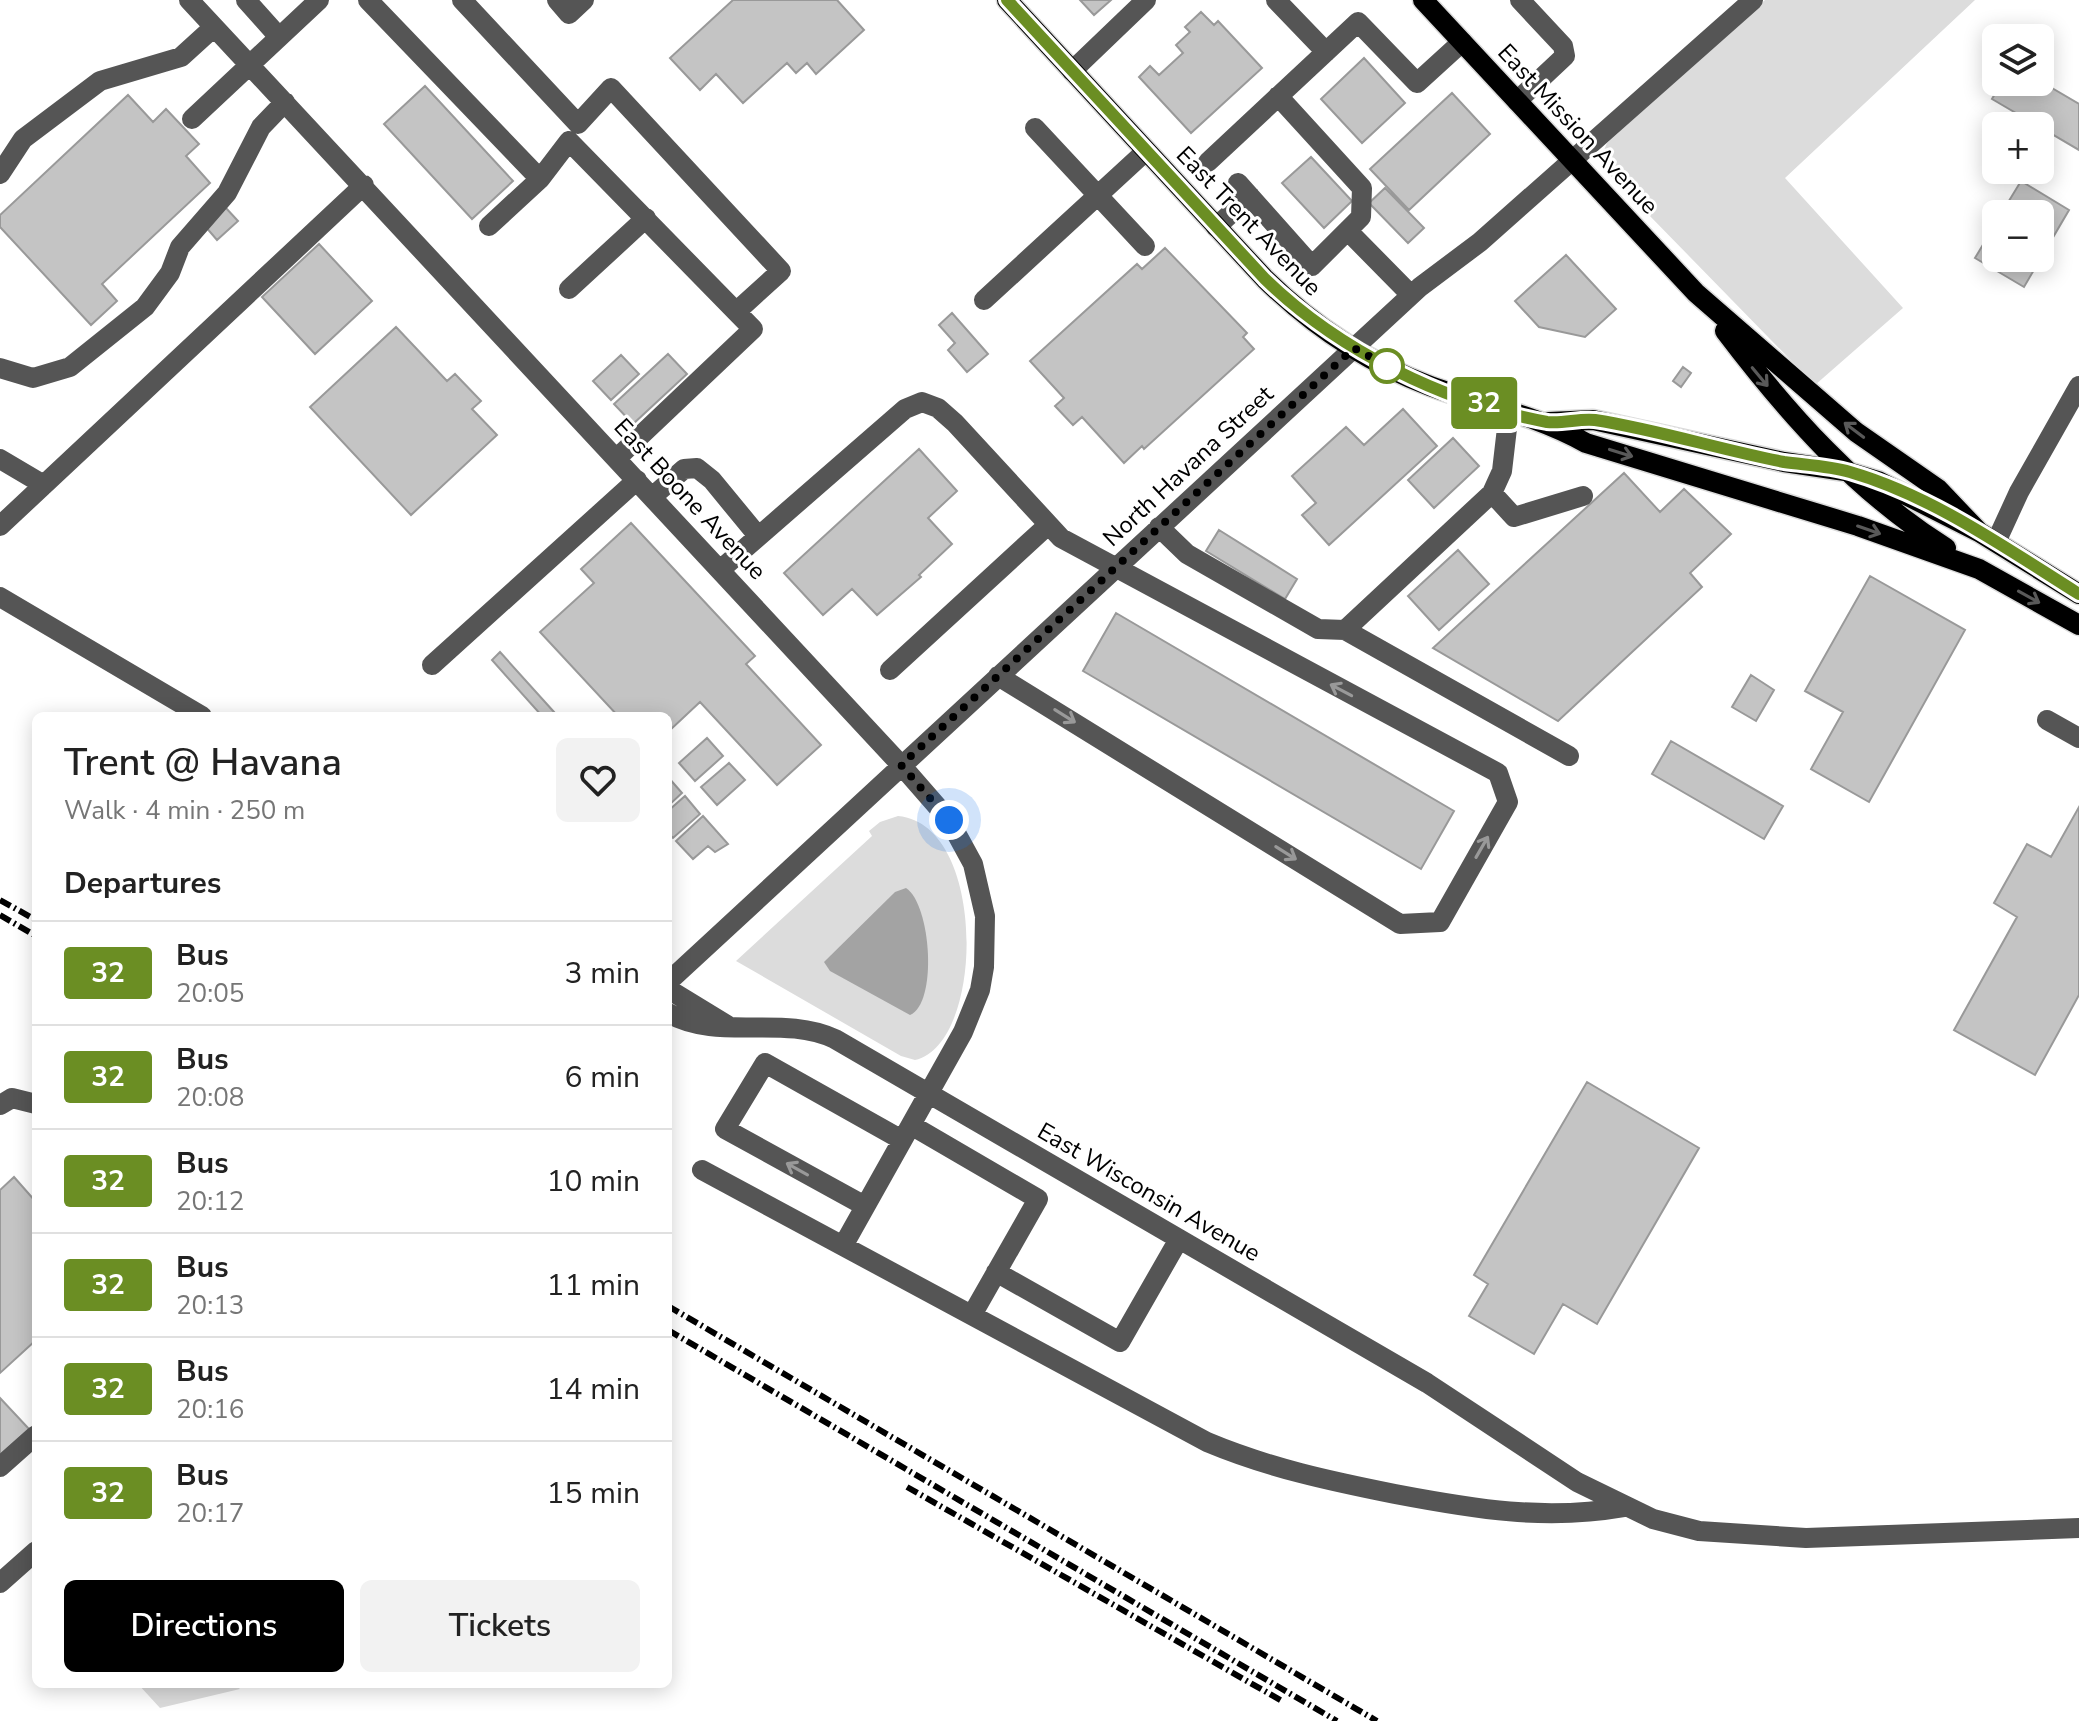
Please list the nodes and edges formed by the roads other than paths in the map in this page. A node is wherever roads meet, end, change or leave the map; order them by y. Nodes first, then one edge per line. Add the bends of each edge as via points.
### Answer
1 (189, 0) edge
2 (246, 0) edge
3 (319, 0) edge
4 (368, 0) edge
5 (462, 0) edge
6 (557, 0) edge
7 (584, 0) edge
8 (1007, 0) edge
9 (1146, 0) edge
10 (1276, 0) edge
11 (1423, 0) edge
12 (1520, 0) edge
13 (1753, 0) edge
14 (214, 27) junction
15 (279, 37) junction
16 (1462, 42) junction
17 (1326, 52) junction
18 (249, 64) junction
19 (1072, 71) junction
20 (1278, 96) junction
21 (1517, 101) junction
22 (285, 102) junction
23 (192, 119) dead end
24 (1035, 128) dead end
25 (574, 132) junction
26 (1146, 151) junction
27 (1208, 162) dead end
28 (1573, 162) junction
29 (0, 174) edge
30 (540, 179) junction
31 (364, 185) junction
32 (1098, 195) junction
33 (646, 218) junction
34 (489, 226) dead end
35 (1216, 227) junction
36 (1348, 231) junction
37 (1145, 246) dead end
38 (569, 289) dead end
39 (1696, 293) junction
40 (1411, 295) junction
41 (984, 300) dead end
42 (737, 311) junction
43 (1354, 348) junction
44 (0, 368) edge
45 (2079, 386) edge
46 (1509, 411) junction
47 (1549, 422) junction
48 (617, 458) junction
49 (0, 459) edge
50 (1845, 471) junction
51 (637, 480) junction
52 (44, 485) junction
53 (1492, 493) junction
54 (1583, 496) dead end
55 (652, 497) junction
56 (0, 526) edge
57 (1047, 526) junction
58 (1159, 527) junction
59 (758, 536) junction
60 (1987, 537) junction
61 (1114, 569) junction
62 (1979, 569) junction
63 (720, 570) junction
64 (2079, 594) edge
65 (0, 597) edge
66 (2079, 625) edge
67 (1345, 630) junction
68 (432, 665) dead end
69 (890, 670) dead end
70 (998, 676) junction
71 (195, 712) edge
72 (2047, 720) dead end
73 (2079, 738) edge
74 (1569, 756) dead end
75 (901, 765) junction
76 (672, 981) edge
77 (672, 984) edge
78 (672, 1015) edge
79 (727, 1025) junction
80 (928, 1094) junction
81 (32, 1103) edge
82 (0, 1105) edge
83 (906, 1132) junction
84 (702, 1170) dead end
85 (865, 1206) junction
86 (1179, 1239) junction
87 (843, 1246) junction
88 (996, 1272) junction
89 (972, 1315) junction
90 (32, 1439) edge
91 (0, 1467) edge
92 (1625, 1507) junction
93 (2079, 1528) edge
94 (32, 1555) edge
95 (0, 1583) edge

1 - 14 street, East Boone Avenue
2 - 15 street
3 - 15 street
4 - 30 street
5 - 25 street
6 - 7 street via 569,14
8 - 19 main road, East Trent Avenue
9 - 19 street
10 - 17 street
11 - 16 main road, East Mission Avenue
12 - 21 street via 1563,46 1565,56
13 - 28 street, North Havana Street
14 - 18 street, East Boone Avenue
14 - 29 street via 181,57 100,81 23,139
15 - 18 street
16 - 17 street via 1417,83 1358,22
16 - 21 main road, East Mission Avenue
17 - 20 street
18 - 22 street, East Boone Avenue
18 - 23 street
19 - 26 main road, East Trent Avenue
20 - 27 street
20 - 36 street via 1362,188 1361,217
21 - 28 main road, East Mission Avenue
22 - 31 street, East Boone Avenue
22 - 44 street via 261,127 227,193 180,247 170,273 145,307 70,367 33,378
24 - 32 street
25 - 30 street
25 - 33 street
25 - 42 street via 611,88 781,271
26 - 32 street
26 - 35 main road, East Trent Avenue
28 - 39 main road, East Mission Avenue
28 - 40 street, North Havana Street
30 - 34 street
31 - 48 street, East Boone Avenue
31 - 52 street
32 - 37 street
32 - 41 street
33 - 38 street
33 - 42 street
35 - 36 street via 1244,189 1312,266
35 - 43 main road, East Trent Avenue via 1286,300
36 - 40 street
39 -> 50 main road, East Mission Avenue via 1758,375
60 -> 39 main road, East Mission Avenue via 1938,489 1856,432
40 - 43 street, North Havana Street
42 - 48 street via 753,329
43 - 46 main road, East Trent Avenue via 1428,385
43 - 58 street, North Havana Street
45 - 60 street
46 - 47 main road, East Trent Avenue
46 - 53 street via 1502,471
47 - 50 main road, East Trent Avenue via 1593,420
47 -> 62 main road, East Trent Avenue via 1586,443 1828,516
48 - 51 street, East Boone Avenue
49 - 52 street
50 - 60 main road, East Trent Avenue via 1899,489
50 - 62 main road, East Mission Avenue via 1879,503
51 - 55 street, East Boone Avenue
51 - 68 street
52 - 56 street
53 - 54 street via 1514,517
53 - 67 street
55 - 59 street via 684,469 697,468
55 - 63 street, East Boone Avenue
57 - 59 street via 955,423 922,402 905,409
57 - 61 street
57 - 69 street
58 - 61 street, North Havana Street
58 - 67 street via 1187,554 1318,629
59 - 63 street
60 - 64 main road, East Trent Avenue
61 - 70 street, North Havana Street
70 -> 61 street via 1400,924 1440,922 1508,802 1498,773
62 -> 66 main road, East Trent Avenue
63 - 75 street, East Boone Avenue
65 - 71 street
67 - 74 street
70 - 75 street, North Havana Street
72 - 73 street
75 - 76 street, North Havana Street
75 - 80 street, East Boone Avenue via 961,839 981,889 985,916 980,990
77 - 79 street
78 - 79 street, East Wisconsin Avenue via 690,1025
79 - 80 street, East Wisconsin Avenue via 818,1032
80 - 83 street, East Boone Avenue
80 - 86 street, East Wisconsin Avenue
81 - 82 street via 18,1098
83 - 85 street, East Boone Avenue
85 -> 83 street via 725,1129 765,1063
83 - 88 street via 1038,1199
84 - 87 street
85 - 87 street, East Boone Avenue
86 - 88 street via 1120,1342
86 - 92 street, East Wisconsin Avenue via 1427,1383 1527,1451
87 - 89 street
88 - 89 street
89 - 92 street via 1207,1442 1257,1463 1493,1513 1560,1516
90 - 91 street
92 - 93 street, East Wisconsin Avenue via 1685,1529 1806,1538
94 - 95 street

